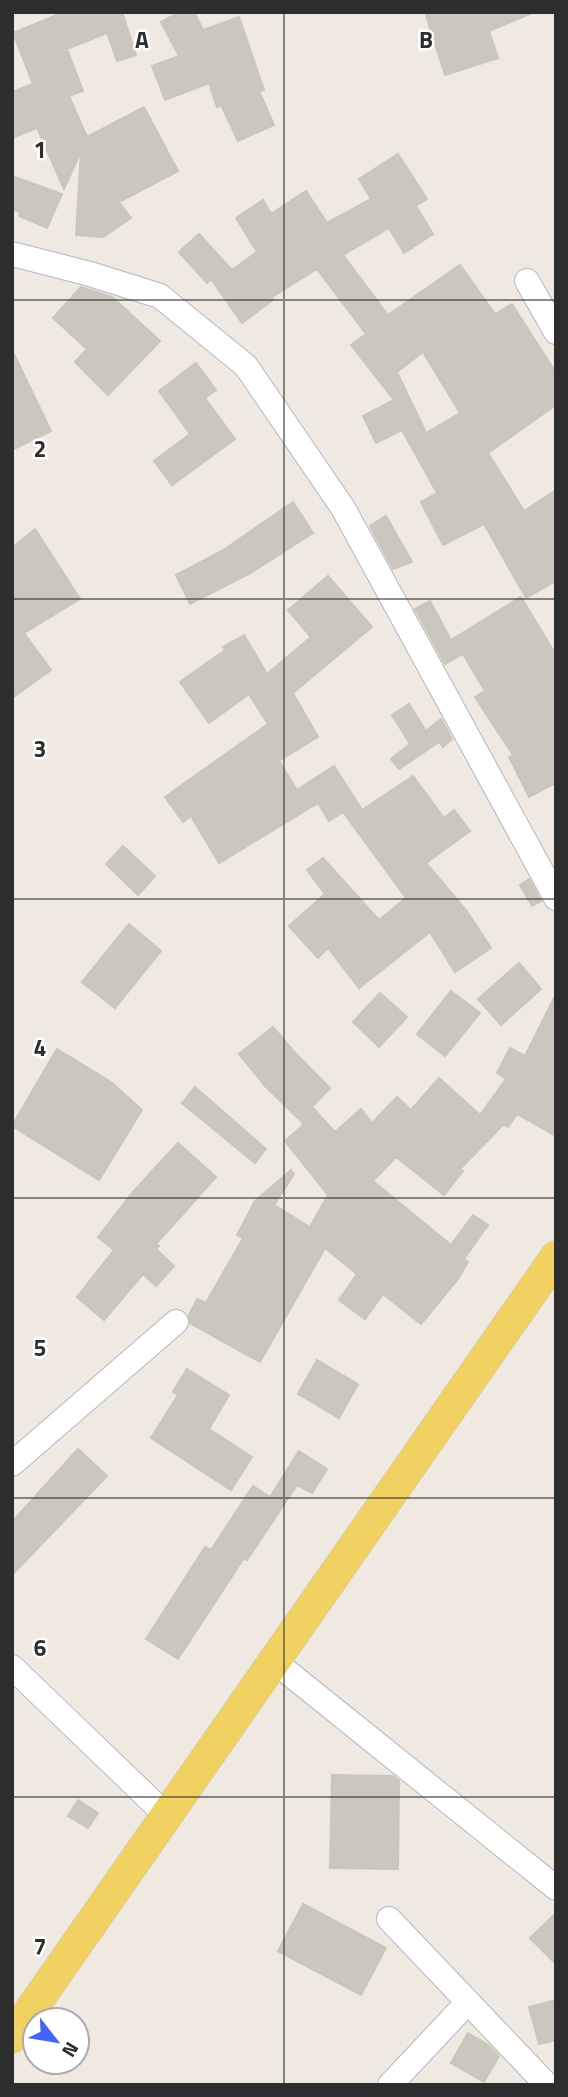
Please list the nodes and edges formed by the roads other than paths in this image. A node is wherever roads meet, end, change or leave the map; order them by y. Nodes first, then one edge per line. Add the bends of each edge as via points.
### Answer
1 (12, 254) edge
2 (527, 281) dead end
3 (556, 332) edge
4 (556, 898) edge
5 (556, 1257) edge
6 (176, 1322) dead end
7 (12, 1464) edge
8 (275, 1662) junction
9 (12, 1667) edge
10 (166, 1815) junction
11 (556, 1888) edge
12 (389, 1919) dead end
13 (467, 2003) junction
14 (12, 2037) edge
15 (390, 2085) edge
16 (547, 2085) edge

1 - 4 street via 160,296 246,366 343,508
2 - 3 street
5 - 8 main road
6 - 7 street
8 - 10 main road
8 - 11 street
9 - 10 street
10 - 14 main road
12 - 13 street
13 - 15 street
13 - 16 street

